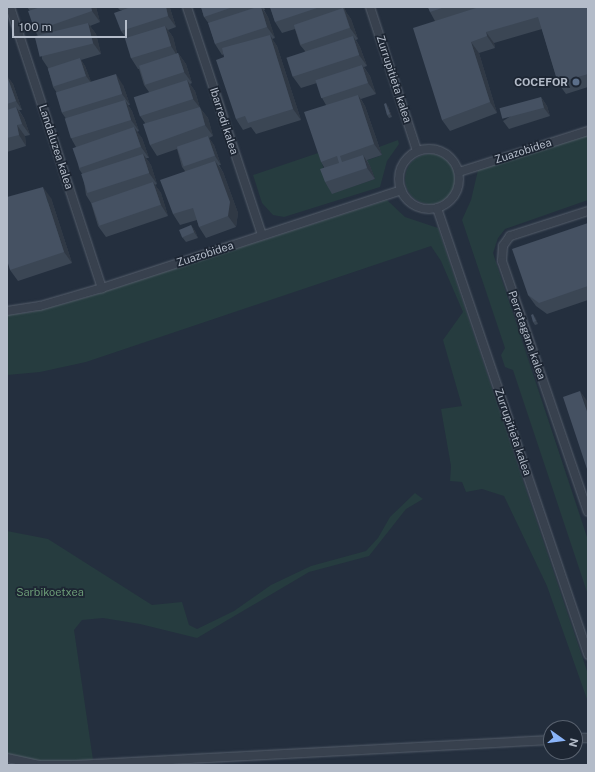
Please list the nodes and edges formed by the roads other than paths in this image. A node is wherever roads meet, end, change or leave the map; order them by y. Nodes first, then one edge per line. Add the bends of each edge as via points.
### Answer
1 (10, 7) edge
2 (187, 7) edge
3 (370, 7) edge
4 (588, 131) edge
5 (417, 151) junction
6 (459, 172) junction
7 (401, 190) junction
8 (437, 208) junction
9 (588, 211) edge
10 (262, 235) junction
11 (102, 288) junction
12 (7, 311) edge
13 (588, 512) edge
14 (588, 655) edge
15 (543, 740) edge
16 (7, 758) edge

1 - 11 street, Landaluzea kalea
2 - 10 street, Ibarredi kalea
3 - 5 street, Zurrupitieta kalea
4 - 6 street, Zuazobidea
5 - 6 street via 439,150 452,159
5 - 7 street via 401,167
6 - 8 street via 458,190 449,201
7 - 8 street via 415,206
7 - 10 street, Zuazobidea
8 - 14 street, Zurrupitieta kalea
9 - 13 street, Perretagana kalea via 510,236 503,246 502,261
10 - 11 street, Zuazobidea
11 - 12 street, Zuazobidea via 40,306
15 - 16 street via 75,765 40,765

